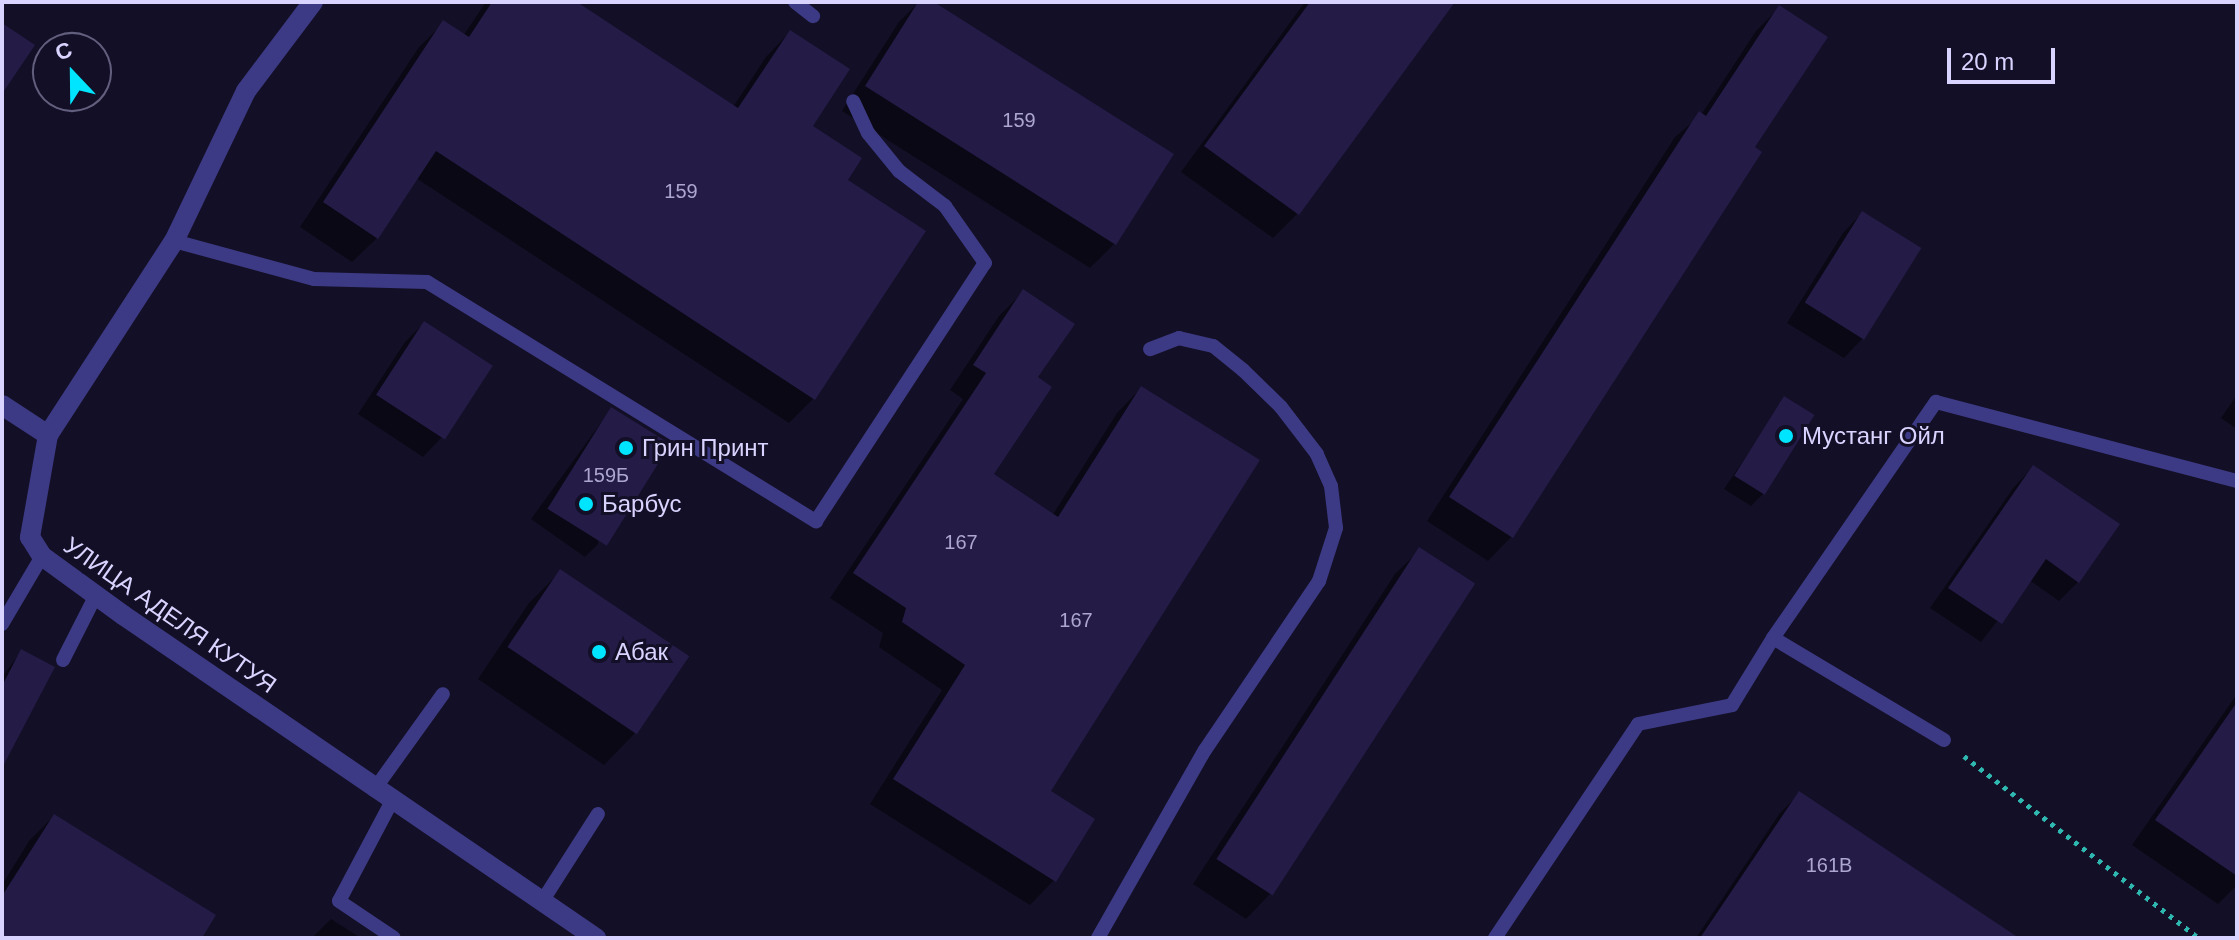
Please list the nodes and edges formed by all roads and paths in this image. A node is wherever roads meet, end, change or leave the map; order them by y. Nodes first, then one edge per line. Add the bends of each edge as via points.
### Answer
1 (313, 2) edge
2 (795, 2) edge
3 (813, 16) dead end
4 (853, 101) dead end
5 (174, 241) junction
6 (1150, 349) dead end
7 (2, 405) edge
8 (48, 435) junction
9 (2237, 481) edge
10 (42, 556) junction
11 (96, 595) junction
12 (2, 624) edge
13 (1773, 638) junction
14 (63, 660) dead end
15 (443, 694) dead end
16 (1944, 740) joint
17 (374, 790) junction
18 (392, 801) junction
19 (598, 814) dead end
20 (543, 900) junction
21 (394, 938) edge
22 (596, 938) edge
23 (1098, 938) edge
24 (1495, 938) edge
25 (2199, 938) edge

1 - 5 street, УЛИЦА АДЕЛЯ КУТУЯ via 246,91
2 - 3 lane
4 - 5 lane via 884,152 945,206 985,263 816,521 427,282 314,279
5 - 8 street, УЛИЦА АДЕЛЯ КУТУЯ
6 - 23 lane via 1179,338 1213,346 1243,370 1281,407 1317,454 1331,486 1336,528 1319,581 1205,750
7 - 8 street
8 - 10 street, УЛИЦА АДЕЛЯ КУТУЯ via 30,537
9 - 13 lane via 1936,402
10 - 11 street, УЛИЦА АДЕЛЯ КУТУЯ
10 - 12 lane
11 - 14 lane
11 - 17 street, УЛИЦА АДЕЛЯ КУТУЯ
13 - 16 lane
13 - 24 lane via 1732,705 1638,724
15 - 17 lane
16 - 25 path
17 - 18 street, УЛИЦА АДЕЛЯ КУТУЯ
18 - 20 street, УЛИЦА АДЕЛЯ КУТУЯ
18 - 21 lane via 339,901
19 - 20 lane
20 - 22 street, УЛИЦА АДЕЛЯ КУТУЯ

